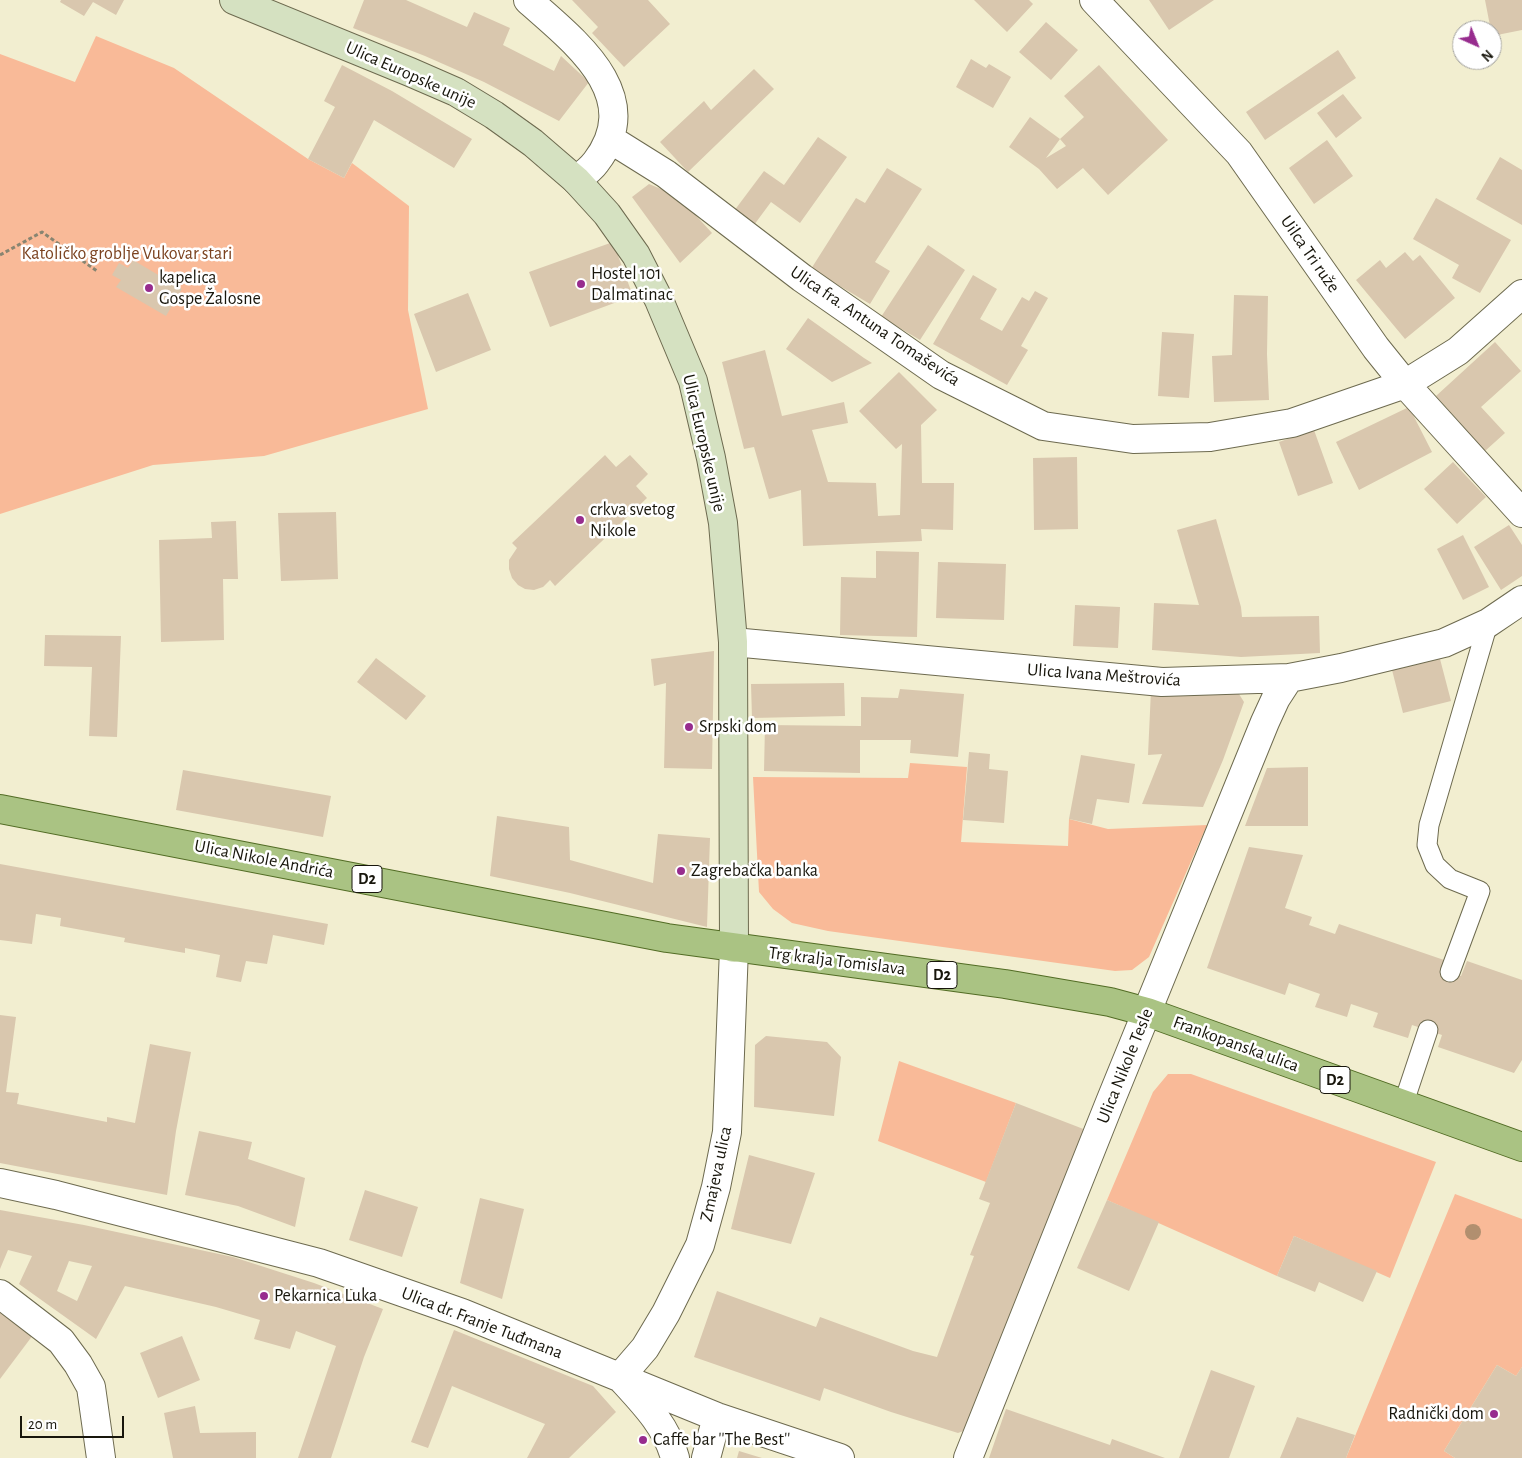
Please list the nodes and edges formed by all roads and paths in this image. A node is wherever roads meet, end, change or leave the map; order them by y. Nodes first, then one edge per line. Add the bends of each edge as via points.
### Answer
1 (234, 0) edge
2 (528, 0) edge
3 (1094, 0) edge
4 (610, 139) junction
5 (576, 180) junction
6 (0, 255) edge
7 (97, 270) dead end
8 (1522, 294) edge
9 (1405, 384) junction
10 (1522, 513) edge
11 (1522, 600) edge
12 (1488, 623) junction
13 (733, 642) junction
14 (1289, 678) junction
15 (0, 809) edge
16 (734, 948) junction
17 (1450, 972) dead end
18 (1147, 1012) junction
19 (1428, 1030) dead end
20 (1403, 1105) junction
21 (1522, 1147) edge
22 (0, 1183) edge
23 (0, 1294) edge
24 (620, 1377) junction
25 (717, 1417) junction
26 (669, 1456) edge
27 (101, 1458) edge
28 (706, 1458) edge
29 (840, 1458) edge
30 (968, 1458) edge

1 - 5 main road, Ulica Europske unije via 456,92 533,143
2 - 4 street via 580,46 597,68 612,102 614,122
3 - 9 street, Uilca Tri ruže via 1239,153 1376,348
4 - 5 street via 596,164
4 - 9 street, Ulica fra. Antuna Tomaševića via 666,174 802,278 941,375 1043,426 1133,439 1210,437 1292,423
5 - 13 main road, Ulica Europske unije via 607,214 636,255 660,300 693,381 723,523
6 - 7 path via 42,232
8 - 9 street, Ulica fra. Antuna Tomaševića via 1458,351
9 - 10 street, Uilca Tri ruže
11 - 12 street, Ulica Ivana Meštrovića
12 - 14 street, Ulica Ivana Meštrovića via 1444,643
12 - 17 lane via 1429,825 1427,845 1435,864 1450,879 1480,891
13 - 14 street, Ulica Ivana Meštrovića via 1162,682
13 - 16 main road, Ulica Europske unije
14 - 18 street, Ulica Nikole Tesle via 1265,722
15 - 16 main road, Ulica Nikole Andrića / D2 via 667,938
16 - 18 main road, Trg kralja Tomislava / D2 via 1005,984 1102,1000
16 - 24 street, Zmajeva ulica via 727,1132 716,1187 700,1244 666,1313 645,1348
18 - 20 main road, Frankopanska ulica / D2
18 - 30 street, Ulica Nikole Tesle
19 - 20 lane
20 - 21 main road, Frankopanska ulica / D2
22 - 24 street, Ulica dr. Franje Tuđmana via 319,1263 462,1313
23 - 27 street via 61,1341 78,1364 91,1386
24 - 25 street, Ulica dr. Franje Tuđmana
24 - 26 street via 648,1407 662,1429
25 - 28 street
25 - 29 street, Ulica dr. Franje Tuđmana

